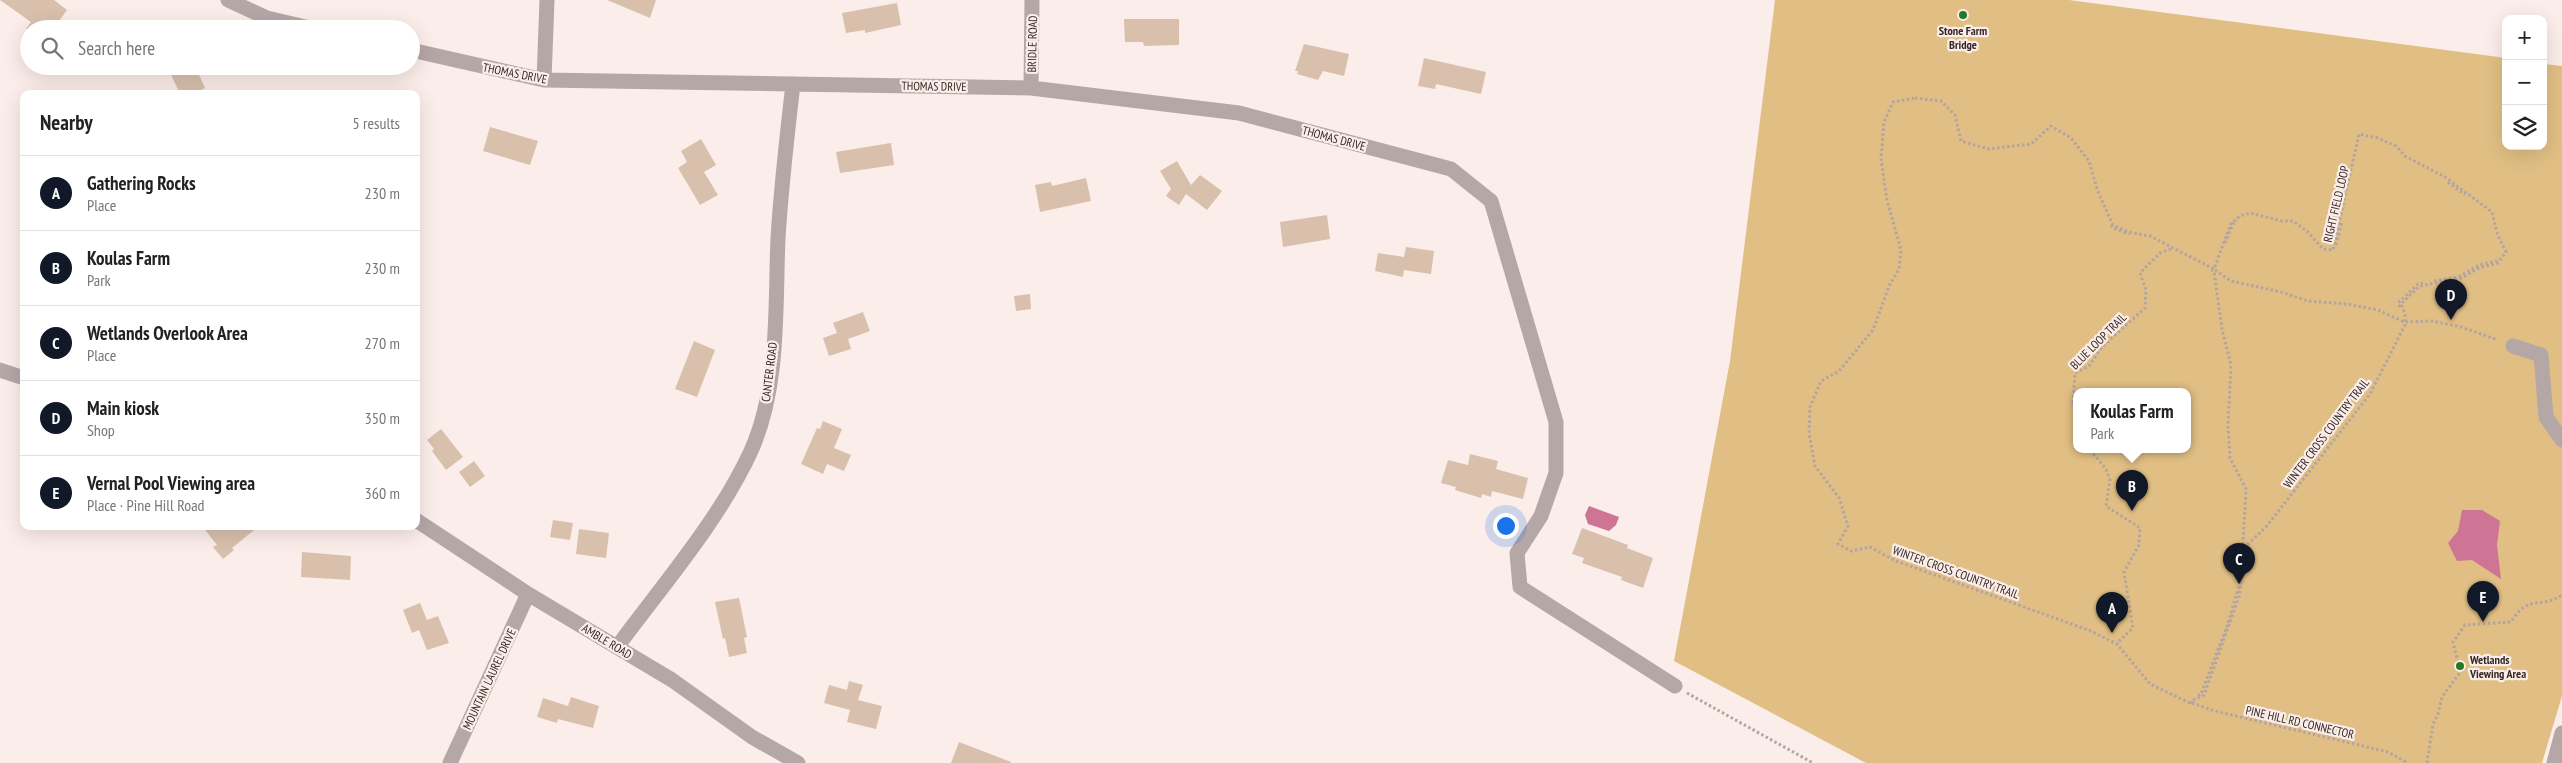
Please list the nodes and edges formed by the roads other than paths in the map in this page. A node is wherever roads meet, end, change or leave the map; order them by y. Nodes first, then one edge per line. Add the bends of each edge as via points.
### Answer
1 (228, 0) edge
2 (547, 0) edge
3 (1032, 0) edge
4 (275, 20) edge
5 (420, 52) edge
6 (544, 80) junction
7 (793, 84) junction
8 (1031, 88) junction
9 (2513, 346) road end
10 (0, 370) edge
11 (20, 377) edge
12 (2562, 440) edge
13 (420, 523) edge
14 (528, 594) junction
15 (617, 647) junction
16 (1675, 686) road end
17 (2562, 733) edge
18 (450, 763) edge
19 (798, 763) edge
20 (2554, 763) edge

1 - 4 street
2 - 6 street
3 - 8 street, BRIDLE ROAD
5 - 6 street, THOMAS DRIVE
6 - 7 street, THOMAS DRIVE
7 - 8 street, THOMAS DRIVE
7 - 15 street, CANTER ROAD via 781,189 771,369 766,403 751,450 714,514
8 - 16 street, THOMAS DRIVE via 1239,113 1451,169 1491,201 1556,422 1556,472 1541,516 1517,553 1520,587
9 - 12 street via 2540,354 2546,417
10 - 11 street
13 - 14 street, AMBLE ROAD
14 - 15 street, AMBLE ROAD
14 - 18 street, MOUNTAIN LAUREL DRIVE
15 - 19 street, AMBLE ROAD via 672,680 752,737
17 - 20 street

